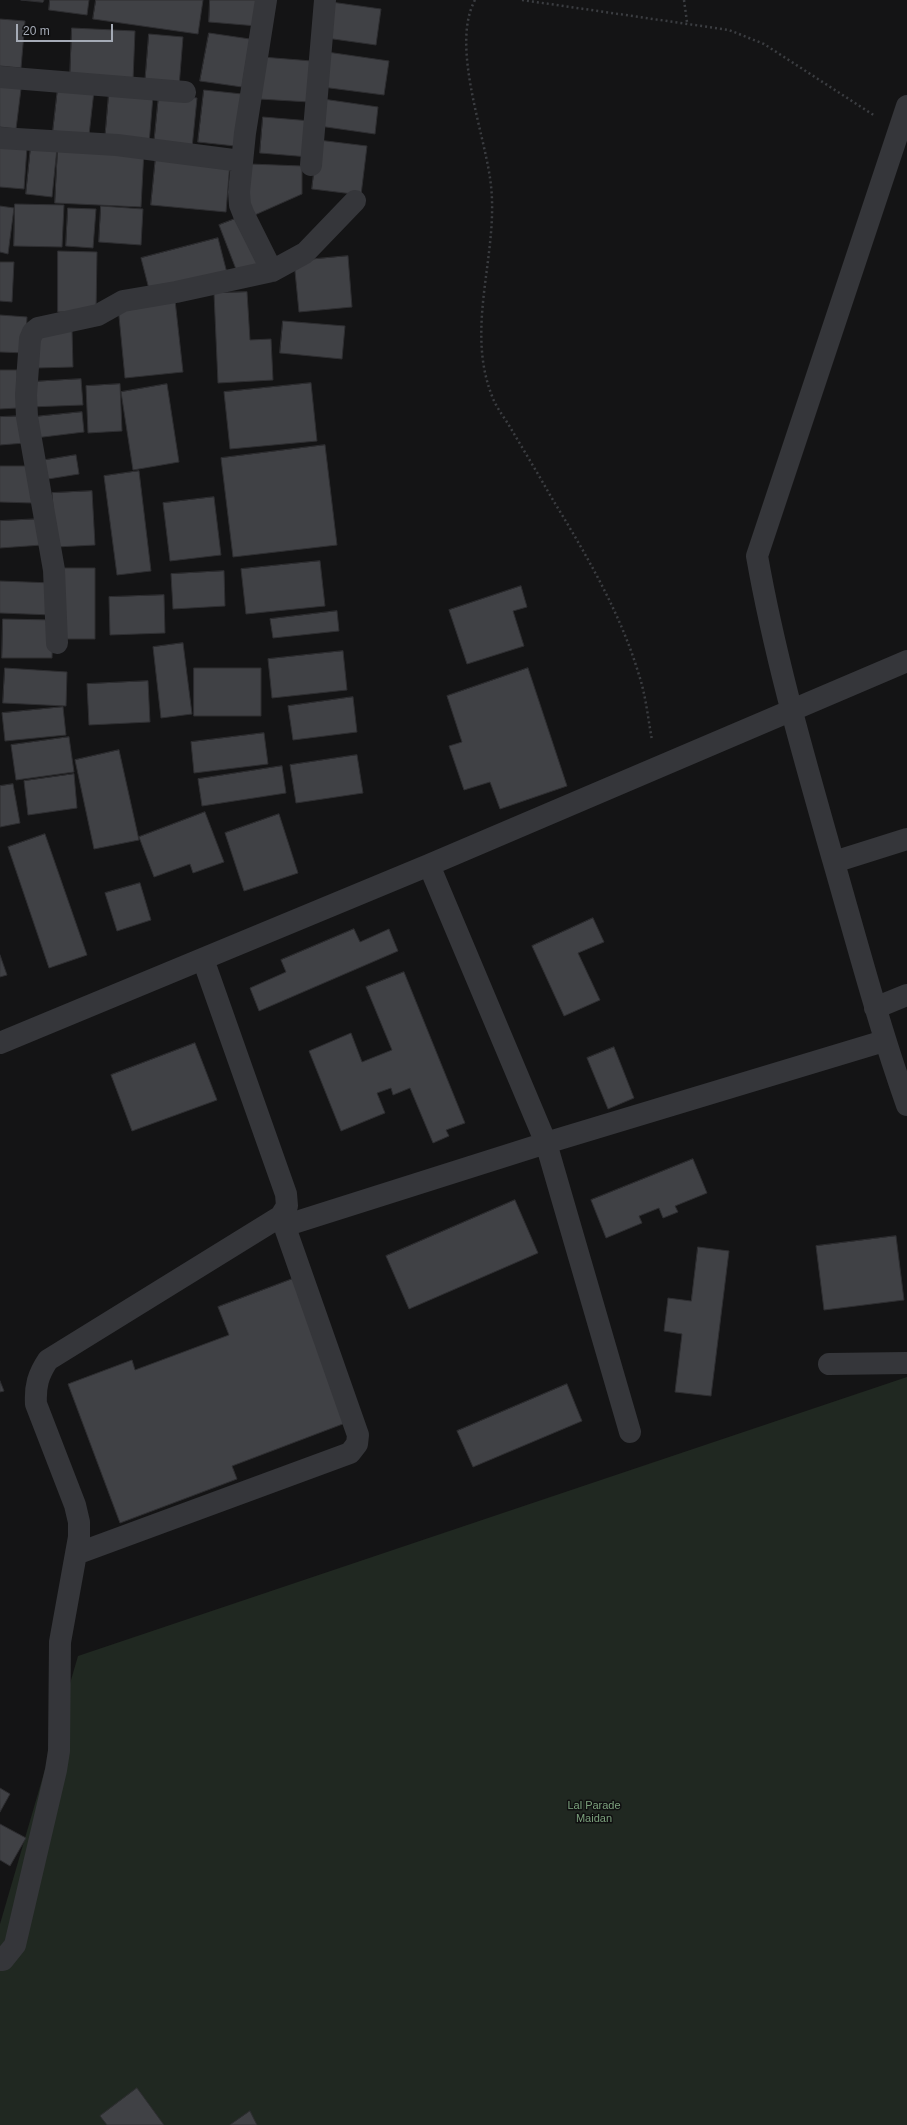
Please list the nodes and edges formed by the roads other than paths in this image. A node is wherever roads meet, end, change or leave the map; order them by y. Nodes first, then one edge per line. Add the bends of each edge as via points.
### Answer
1 (266, 0) edge
2 (325, 0) edge
3 (0, 77) edge
4 (185, 92) dead end
5 (907, 106) edge
6 (0, 138) edge
7 (241, 161) junction
8 (311, 165) dead end
9 (355, 201) dead end
10 (272, 271) junction
11 (57, 643) dead end
12 (907, 661) edge
13 (791, 710) junction
14 (907, 839) edge
15 (834, 862) junction
16 (429, 865) junction
17 (203, 959) junction
18 (907, 996) edge
19 (875, 1008) junction
20 (884, 1041) junction
21 (0, 1043) edge
22 (907, 1105) edge
23 (546, 1143) junction
24 (282, 1221) junction
25 (907, 1363) edge
26 (829, 1364) dead end
27 (630, 1432) dead end
28 (76, 1554) junction
29 (0, 1960) edge

1 - 7 street
2 - 8 street
3 - 4 street
5 - 13 street via 757,556
6 - 7 street via 116,145
7 - 10 street via 240,205
9 - 10 street via 305,253
10 - 11 street via 123,301 98,315 38,328 33,332 30,339 26,395 27,417 54,570
12 - 13 street
13 - 15 street
13 - 16 street
14 - 15 street
15 - 19 street
16 - 17 street
16 - 23 street
17 - 21 street
17 - 24 street via 286,1194 287,1206
18 - 19 street
19 - 20 street
20 - 22 street
20 - 23 street
23 - 24 street
23 - 27 street
24 - 28 street via 48,1360 40,1372 36,1387 36,1404 75,1505 79,1522
24 - 28 street via 358,1435 357,1444 350,1452
25 - 26 street
28 - 29 street via 60,1642 59,1751 56,1770 15,1945 3,1960

